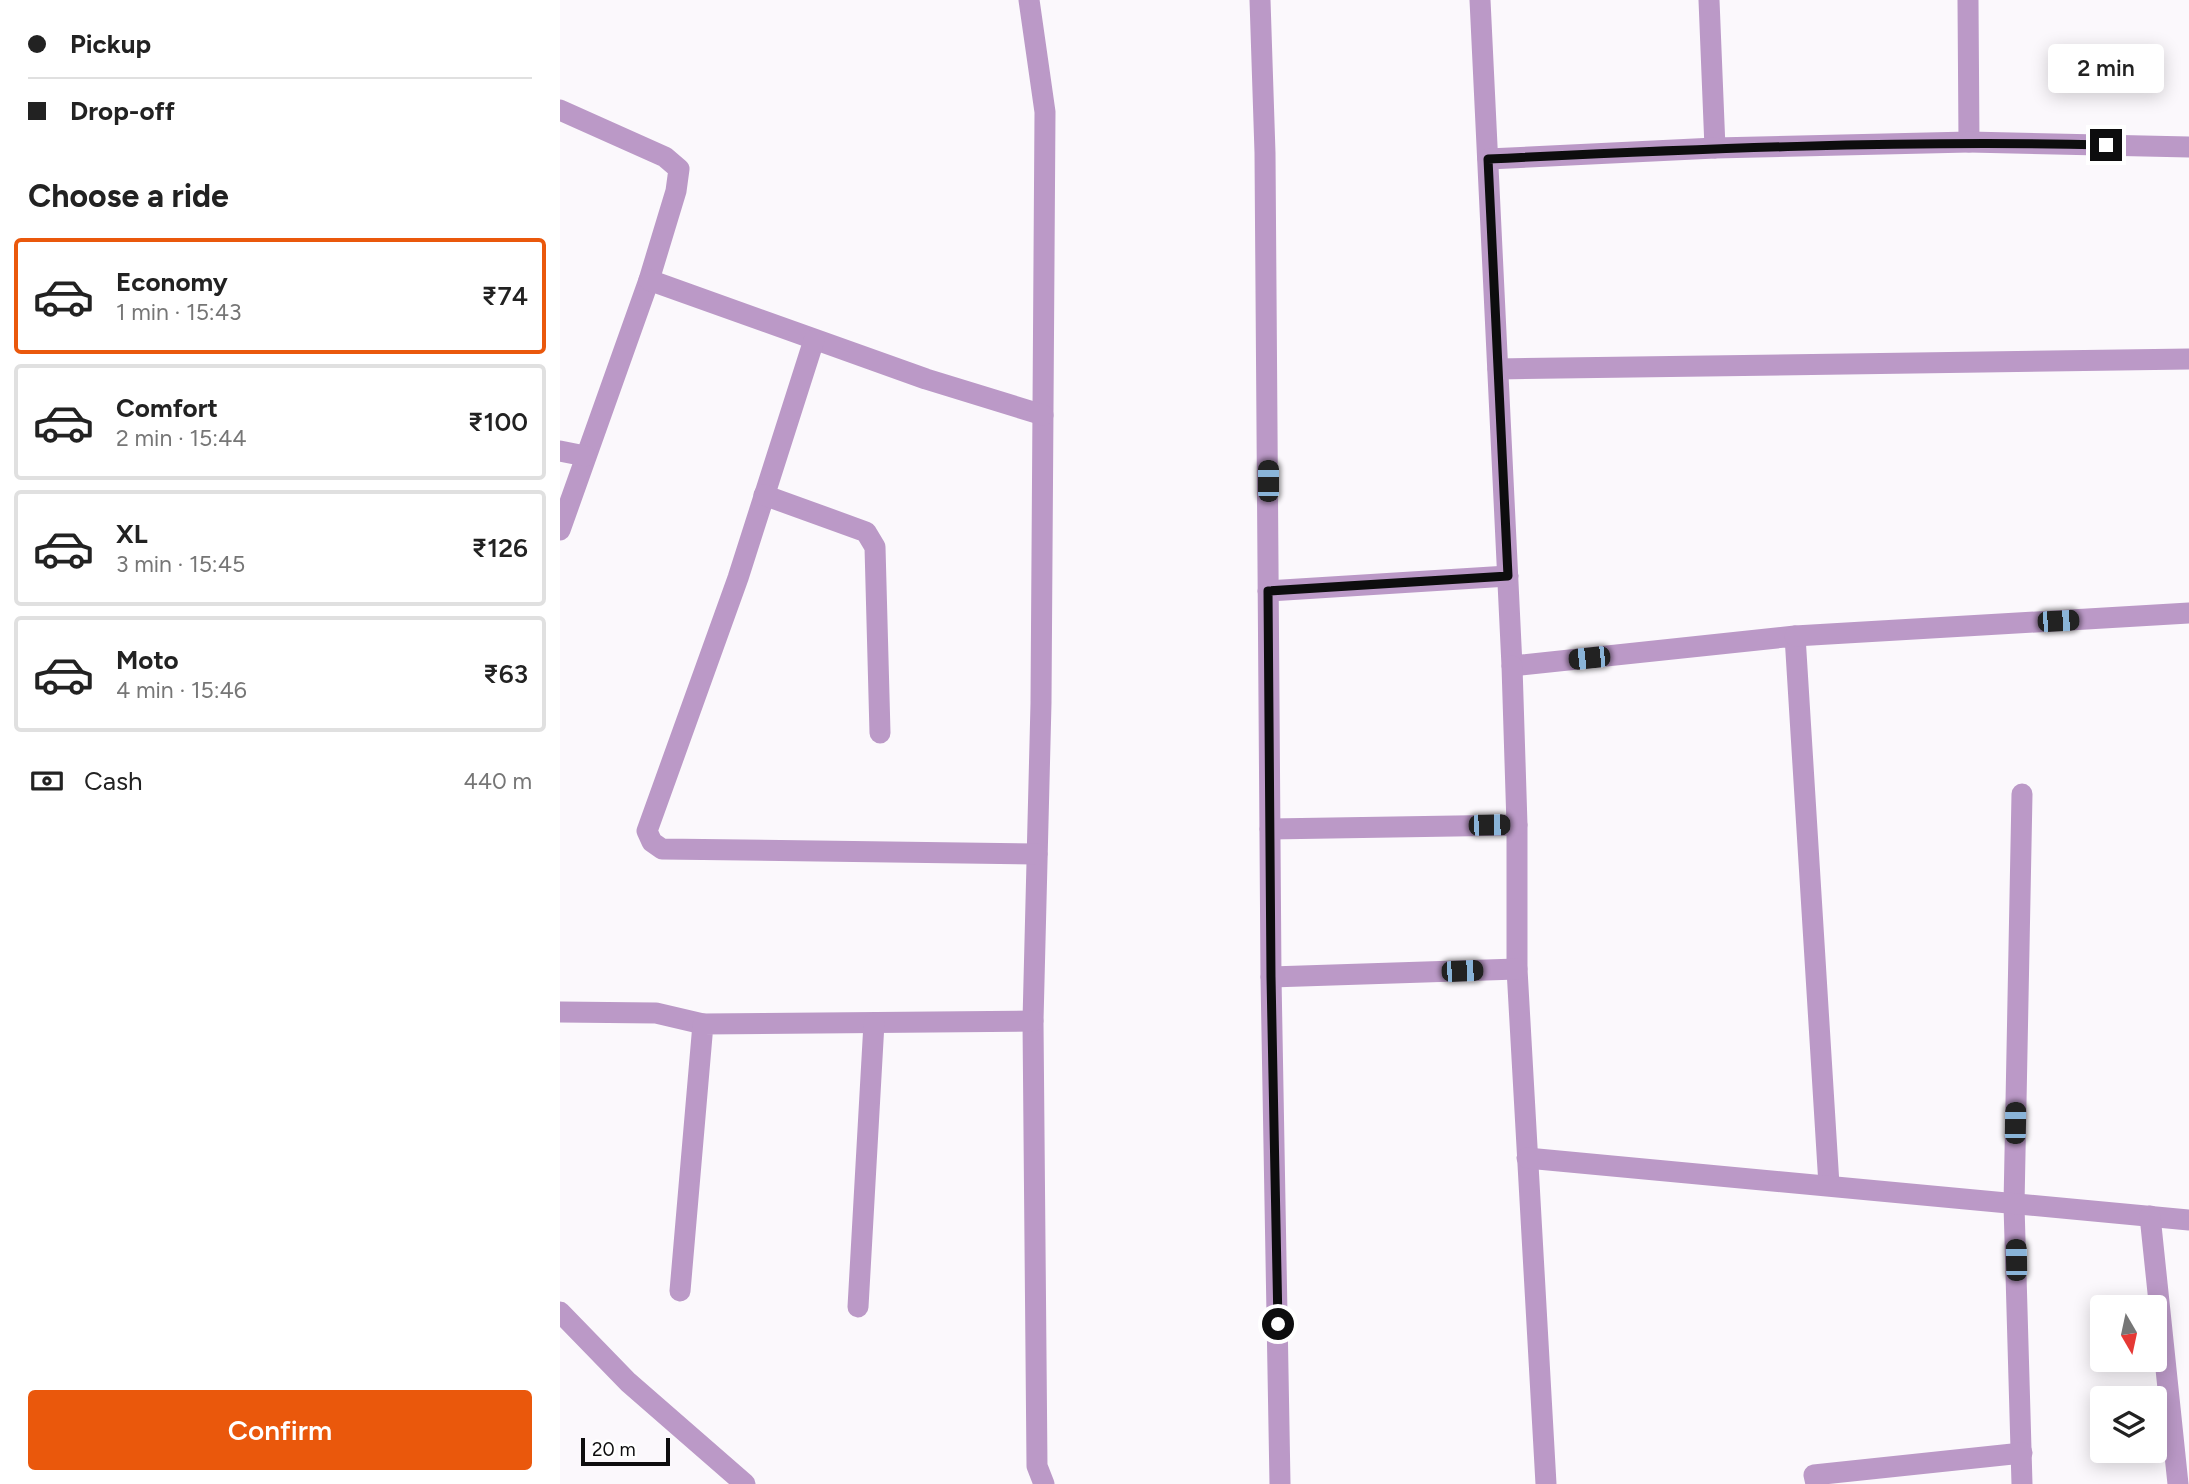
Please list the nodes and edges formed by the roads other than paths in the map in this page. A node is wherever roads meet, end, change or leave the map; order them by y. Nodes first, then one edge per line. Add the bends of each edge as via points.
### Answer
1 (1029, 0) edge
2 (1260, 0) edge
3 (1480, 0) edge
4 (1709, 0) edge
5 (1968, 0) edge
6 (560, 110) edge
7 (1969, 142) junction
8 (2189, 147) edge
9 (1715, 148) junction
10 (1488, 159) junction
11 (649, 280) junction
12 (814, 340) junction
13 (2189, 359) edge
14 (1498, 369) junction
15 (1043, 415) junction
16 (560, 452) edge
17 (584, 457) junction
18 (764, 495) junction
19 (560, 530) edge
20 (1508, 576) junction
21 (1268, 591) junction
22 (2189, 613) edge
23 (1795, 636) junction
24 (1512, 667) junction
25 (880, 733) dead end
26 (2022, 794) dead end
27 (1517, 825) junction
28 (1270, 829) junction
29 (1037, 854) junction
30 (1517, 969) junction
31 (1271, 977) junction
32 (560, 1012) edge
33 (1033, 1021) junction
34 (874, 1023) junction
35 (703, 1024) junction
36 (1527, 1158) junction
37 (1829, 1185) junction
38 (2014, 1205) junction
39 (2150, 1216) junction
40 (2189, 1220) edge
41 (680, 1291) dead end
42 (858, 1307) dead end
43 (560, 1312) edge
44 (2022, 1453) junction
45 (745, 1484) edge
46 (1044, 1484) edge
47 (1280, 1484) edge
48 (1546, 1484) edge
49 (1816, 1484) edge
50 (2022, 1484) edge
51 (2178, 1484) edge

1 - 15 street via 1045,112
2 - 21 street
3 - 10 street
4 - 9 street
5 - 7 street
6 - 11 street via 665,157 679,169
7 - 8 street
7 - 9 street
9 - 10 street
10 - 14 street
11 - 12 street
11 - 17 street
12 - 15 street
12 - 18 street
13 - 14 street
14 - 20 street
15 - 29 street
16 - 17 street
17 - 19 street
18 - 25 street via 866,532 875,547
18 - 29 street via 647,831 652,842 662,849
20 - 21 street
20 - 24 street
21 - 28 street
22 - 23 street
23 - 24 street
23 - 37 street
24 - 27 street
26 - 38 street
27 - 28 street
27 - 30 street
28 - 31 street
29 - 33 street
30 - 31 street
30 - 36 street
31 - 47 street
32 - 35 street via 656,1013
33 - 34 street
33 - 46 street via 1037,1466
34 - 35 street
34 - 42 street
35 - 41 street
36 - 37 street
36 - 48 street
37 - 38 street
38 - 39 street
38 - 44 street
39 - 40 street
39 - 51 street
43 - 45 street via 628,1382
44 - 49 street via 1814,1475
44 - 50 street

